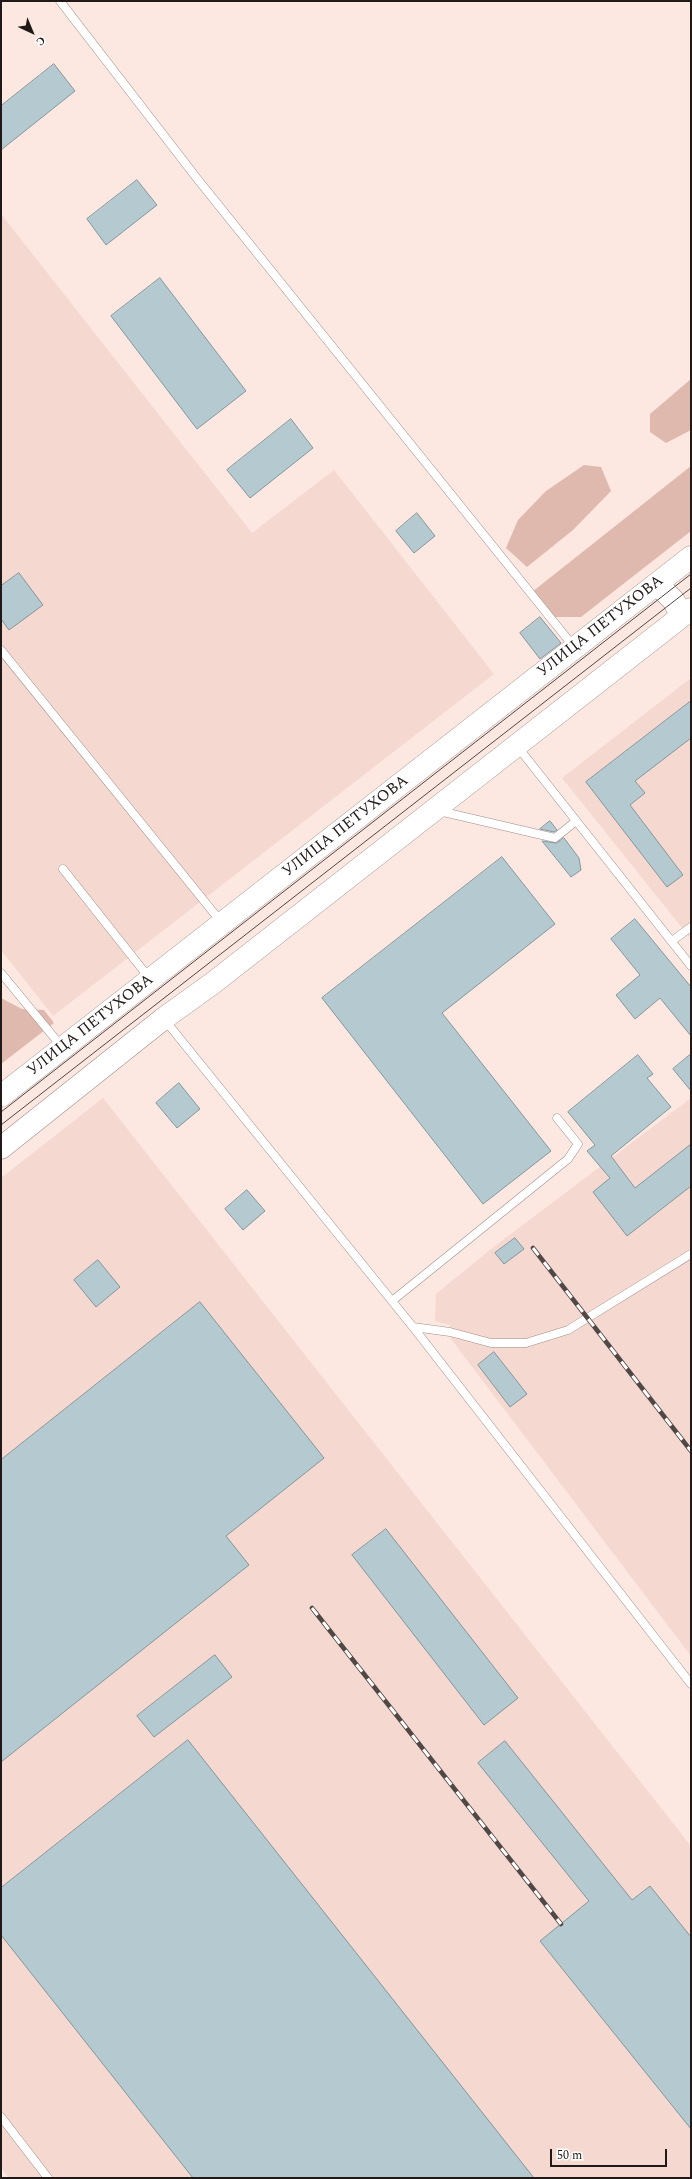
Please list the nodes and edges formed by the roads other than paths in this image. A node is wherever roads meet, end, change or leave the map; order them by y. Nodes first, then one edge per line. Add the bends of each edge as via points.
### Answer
1 (60, 1) edge
2 (691, 557) edge
3 (657, 584) junction
4 (686, 612) edge
5 (575, 648) junction
6 (1, 650) edge
7 (516, 745) junction
8 (434, 810) junction
9 (576, 821) junction
10 (63, 869) dead end
11 (222, 923) junction
12 (691, 927) edge
13 (672, 941) junction
14 (691, 966) edge
15 (1, 973) edge
16 (150, 980) junction
17 (164, 1019) junction
18 (63, 1048) junction
19 (1, 1096) edge
20 (557, 1118) dead end
21 (1, 1148) edge
22 (691, 1254) edge
23 (392, 1301) junction
24 (413, 1327) junction
25 (691, 1684) edge
26 (1, 2117) edge
27 (48, 2178) edge

1 - 5 lane via 200,181
2 - 3 highway, УЛИЦА ПЕТУХОВА
3 - 4 highway
3 - 5 highway, УЛИЦА ПЕТУХОВА
4 - 7 highway
5 - 11 highway, УЛИЦА ПЕТУХОВА
6 - 11 lane
7 - 8 highway
7 - 9 lane
8 - 9 lane via 555,838
8 - 17 highway
9 - 13 lane
10 - 16 lane
11 - 16 highway, УЛИЦА ПЕТУХОВА
12 - 13 lane
13 - 14 lane
15 - 18 lane
16 - 18 highway, УЛИЦА ПЕТУХОВА
17 - 21 highway
17 - 23 lane
18 - 19 highway, УЛИЦА ПЕТУХОВА
20 - 23 lane via 578,1144 568,1159
22 - 24 lane via 568,1330 526,1343 491,1343 450,1332
23 - 24 lane
24 - 25 lane
26 - 27 lane

